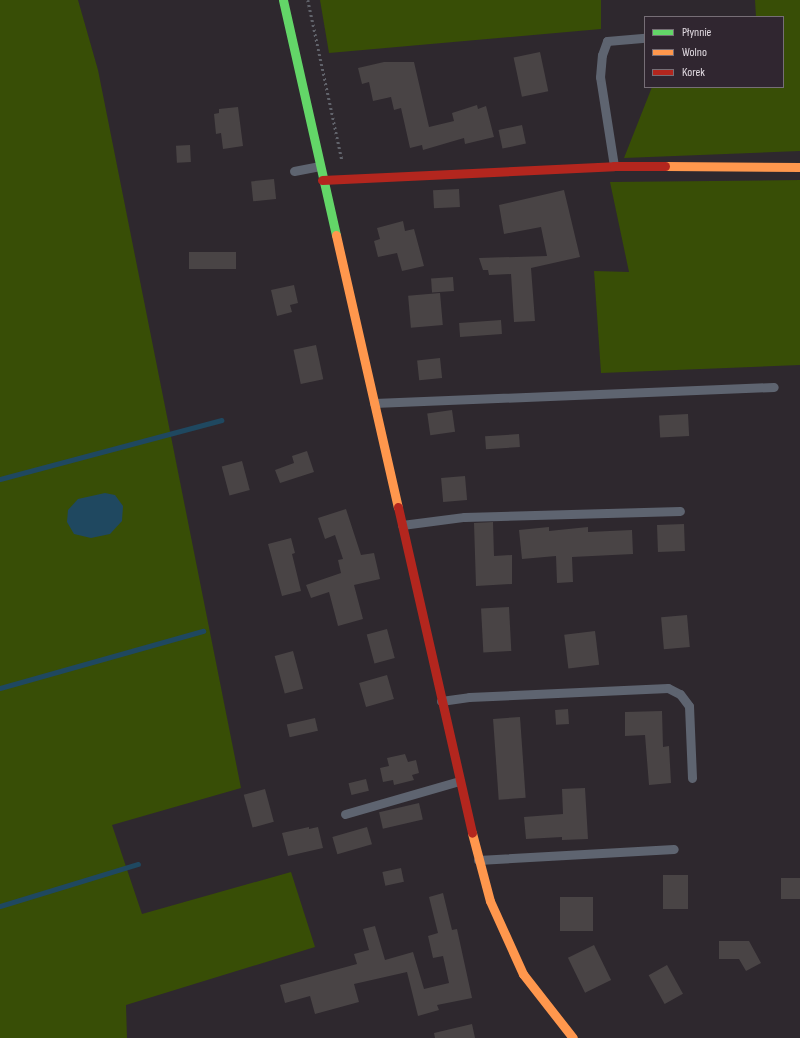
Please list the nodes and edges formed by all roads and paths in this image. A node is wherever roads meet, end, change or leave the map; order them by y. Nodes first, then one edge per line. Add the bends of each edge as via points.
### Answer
1 (283, 0) edge
2 (308, 0) edge
3 (644, 38) edge
4 (318, 39) dead end
5 (319, 166) junction
6 (614, 166) junction
7 (800, 167) edge
8 (294, 171) dead end
9 (322, 180) junction
10 (774, 387) dead end
11 (374, 404) junction
12 (680, 511) dead end
13 (401, 525) junction
14 (441, 701) junction
15 (692, 778) dead end
16 (459, 782) junction
17 (345, 814) dead end
18 (674, 849) dead end
19 (478, 860) junction
20 (573, 1038) edge

1 - 5 street
2 - 4 path
3 - 6 lane via 607,41 602,55 600,77
5 - 8 lane
5 - 9 street
6 - 7 street
6 - 9 street
9 - 11 street
10 - 11 lane
11 - 13 street
12 - 13 lane via 464,517
13 - 14 street
14 - 15 lane via 469,697 668,688 680,694 689,706
14 - 16 street
16 - 17 lane
16 - 19 street
18 - 19 lane
19 - 20 street via 490,900 523,974

